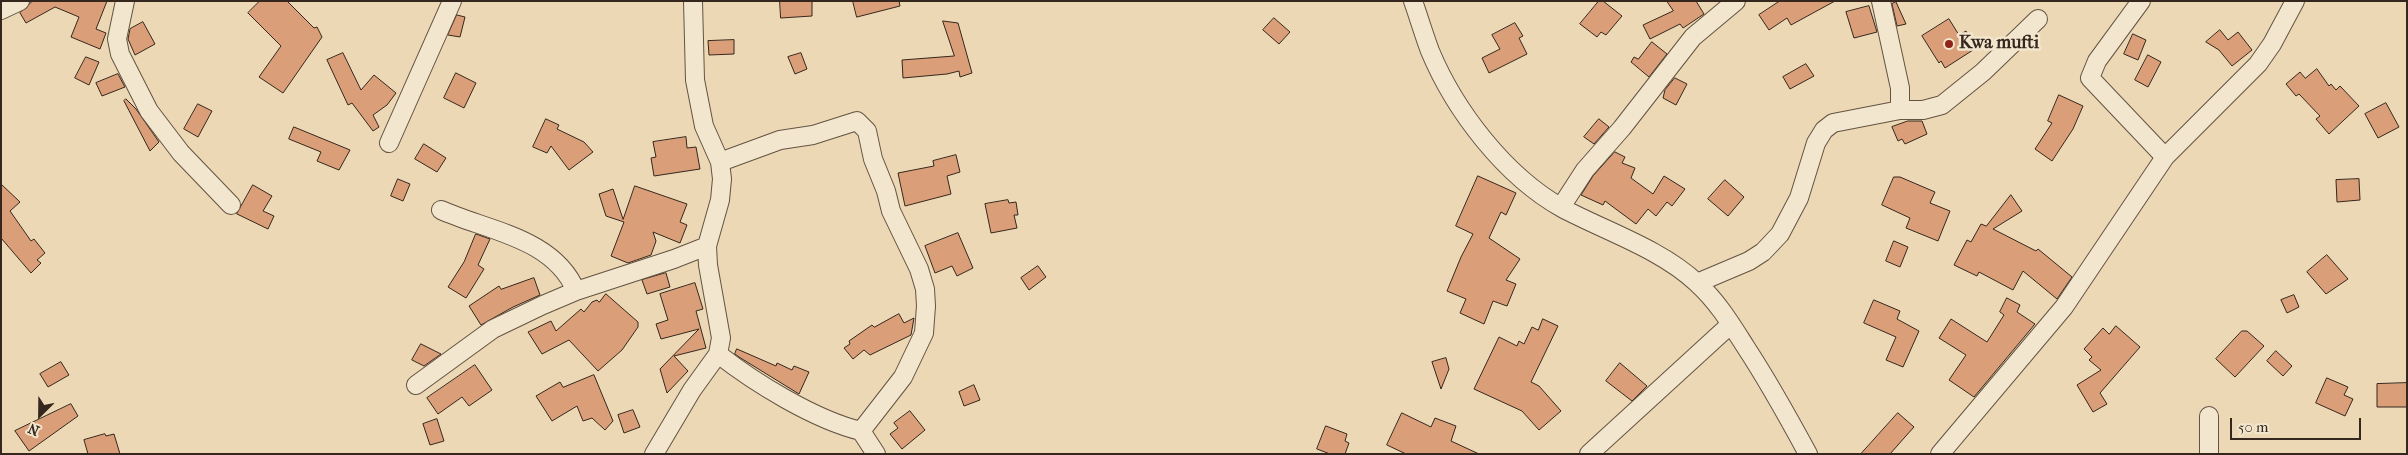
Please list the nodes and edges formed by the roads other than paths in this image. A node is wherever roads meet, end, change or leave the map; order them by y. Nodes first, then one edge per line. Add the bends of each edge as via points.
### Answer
1 (20, 1) edge
2 (125, 1) edge
3 (452, 1) edge
4 (693, 1) edge
5 (1413, 1) edge
6 (1736, 1) edge
7 (1881, 1) edge
8 (2140, 1) edge
9 (2295, 1) edge
10 (1, 10) edge
11 (2038, 19) dead end
12 (1900, 110) junction
13 (388, 143) dead end
14 (2165, 157) junction
15 (720, 162) junction
16 (231, 205) dead end
17 (1561, 207) junction
18 (441, 210) dead end
19 (707, 246) junction
20 (1698, 283) junction
21 (576, 291) junction
22 (1731, 324) junction
23 (718, 354) junction
24 (416, 385) dead end
25 (2209, 416) dead end
26 (860, 432) junction
27 (659, 451) edge
28 (876, 454) edge
29 (1589, 454) edge
30 (1808, 454) edge
31 (1940, 454) edge
32 (2208, 454) edge

1 - 10 street
2 - 16 street via 117,39 120,54 149,111 181,153
3 - 13 street
4 - 15 street via 695,80 704,126
5 - 17 street via 1431,52 1477,132 1522,179
6 - 17 street via 1693,36 1585,170
7 - 12 street via 1900,88
8 - 14 street via 2096,61 2090,78
9 - 14 street via 2258,64
11 - 12 street via 1950,100 1934,108
12 - 20 street via 1833,122 1816,142 1799,198 1780,234 1756,256
14 - 31 street via 2064,307
15 - 19 street via 720,200
15 - 26 street via 780,140 813,135 857,120 867,131 891,211 920,269 926,306 924,333 903,377
17 - 20 street via 1676,266
18 - 21 street via 534,245 562,266
19 - 21 street
19 - 23 street via 721,338
20 - 22 street
21 - 24 street via 493,330
22 - 29 street
22 - 30 street via 1774,391
23 - 26 street via 821,418
23 - 27 street via 692,390
25 - 32 street
26 - 28 street

